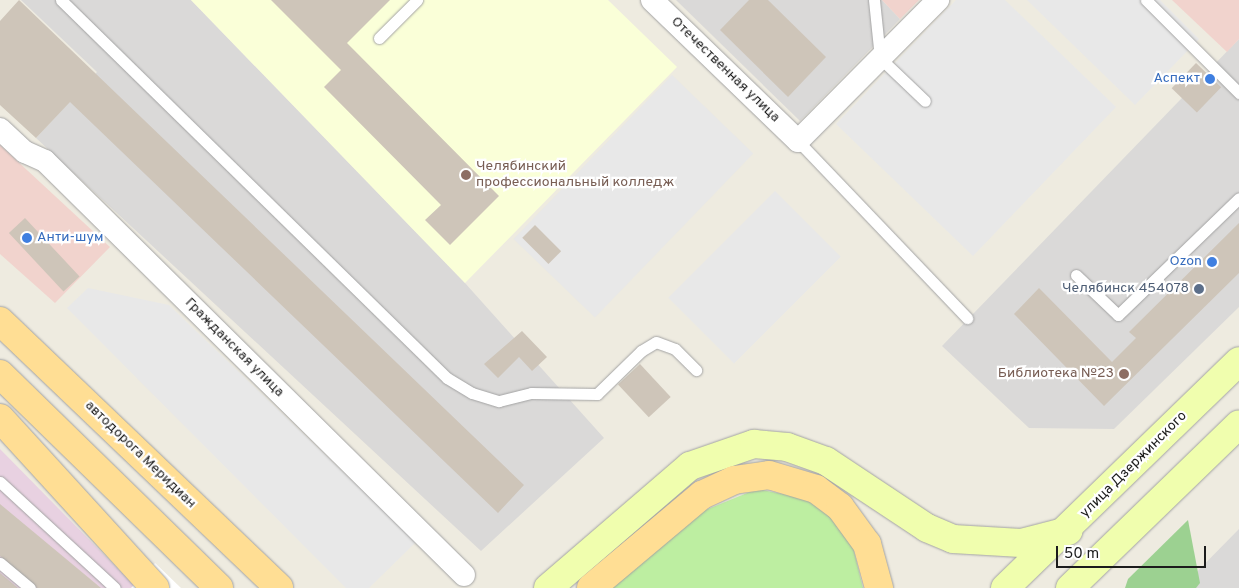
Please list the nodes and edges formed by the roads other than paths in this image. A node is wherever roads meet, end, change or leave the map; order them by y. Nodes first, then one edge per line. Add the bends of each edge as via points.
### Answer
1 (61, 0) edge
2 (417, 0) edge
3 (874, 0) edge
4 (938, 0) edge
5 (1146, 0) edge
6 (661, 3) edge
7 (379, 38) dead end
8 (880, 58) junction
9 (1239, 93) edge
10 (925, 101) dead end
11 (0, 129) edge
12 (798, 141) junction
13 (1239, 198) edge
14 (1076, 275) dead end
15 (966, 318) dead end
16 (0, 321) edge
17 (1239, 361) edge
18 (696, 370) dead end
19 (0, 374) edge
20 (0, 418) edge
21 (1239, 424) edge
22 (0, 482) edge
23 (1068, 531) junction
24 (1128, 537) junction
25 (0, 563) edge
26 (464, 575) dead end
27 (30, 588) edge
28 (115, 588) edge
29 (155, 588) edge
30 (219, 588) edge
31 (279, 588) edge
32 (548, 588) edge
33 (591, 588) edge
34 (879, 588) edge
35 (1005, 588) edge
36 (1070, 588) edge
37 (1100, 588) edge

1 - 18 lane via 447,378 472,393 499,401 531,392 597,394 641,351 656,342 675,348
2 - 7 lane
3 - 8 lane
4 - 8 street
5 - 9 lane
6 - 12 street, Отечественная улица
8 - 10 lane
8 - 12 street
11 - 26 street, Гражданская улица via 25,152 45,160
12 - 15 lane
13 - 14 lane via 1118,315
16 - 31 main road, автодорога Меридиан
17 - 23 main road, улица Дзержинского
19 - 30 main road
20 - 29 main road via 125,560
21 - 24 main road
22 - 28 lane
23 - 32 main road via 1021,543 953,539 927,528 826,461 787,447 754,444 690,466
23 - 35 main road, улица Дзержинского
24 - 36 main road
24 - 37 main road
25 - 27 lane
33 - 34 main road via 702,495 734,480 769,476 816,490 845,512 867,544

